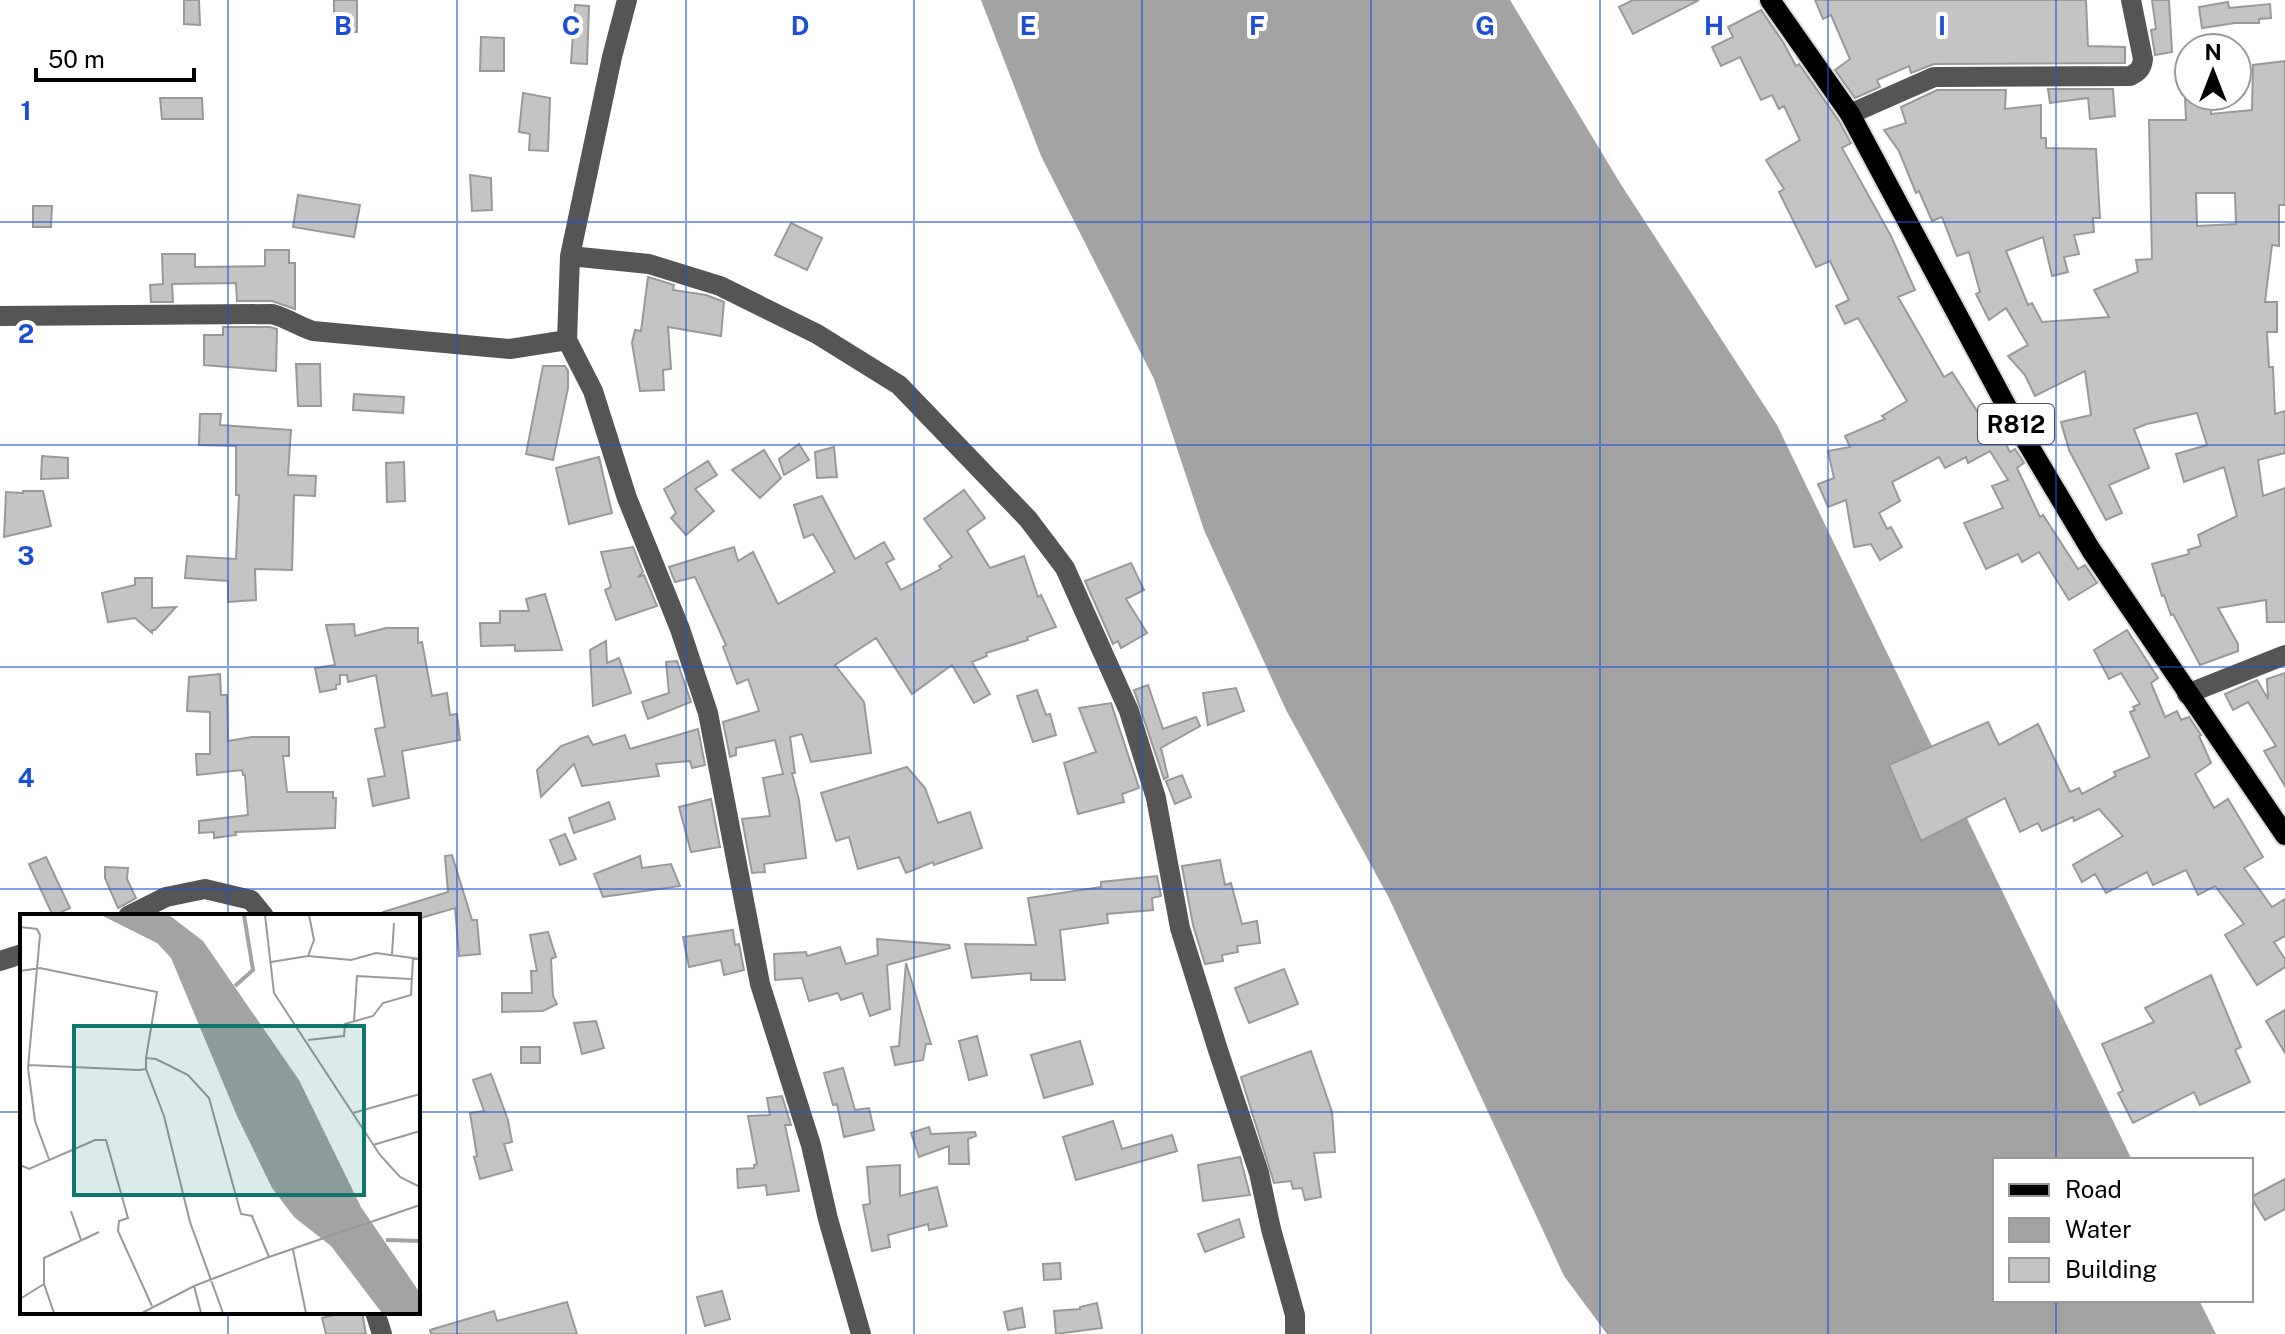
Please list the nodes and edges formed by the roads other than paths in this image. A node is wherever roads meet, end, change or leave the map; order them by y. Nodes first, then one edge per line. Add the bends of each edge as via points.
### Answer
1 (627, 0) edge
2 (1770, 0) edge
3 (2131, 0) edge
4 (1850, 114) junction
5 (570, 256) junction
6 (0, 316) edge
7 (567, 340) junction
8 (2285, 655) edge
9 (2187, 694) junction
10 (2285, 835) edge
11 (132, 914) edge
12 (262, 914) edge
13 (20, 955) edge
14 (0, 961) edge
15 (376, 1314) edge
16 (382, 1334) edge
17 (861, 1334) edge
18 (1295, 1334) edge

1 - 5 street
2 - 4 main road, R812
3 - 4 street via 2143,59 2138,73 1934,77
4 - 9 main road, R812 via 2017,426
5 - 7 street
5 - 18 street via 649,264 720,286 829,341 899,385 1028,519 1065,568 1129,711 1156,798 1180,928 1259,1173 1295,1315
6 - 7 street via 272,314 313,331 478,348
7 - 17 street via 593,391 708,713 760,984 811,1145
8 - 9 street
9 - 10 main road, R812
11 - 12 street via 166,897 205,889 251,900
13 - 14 street
15 - 16 street

